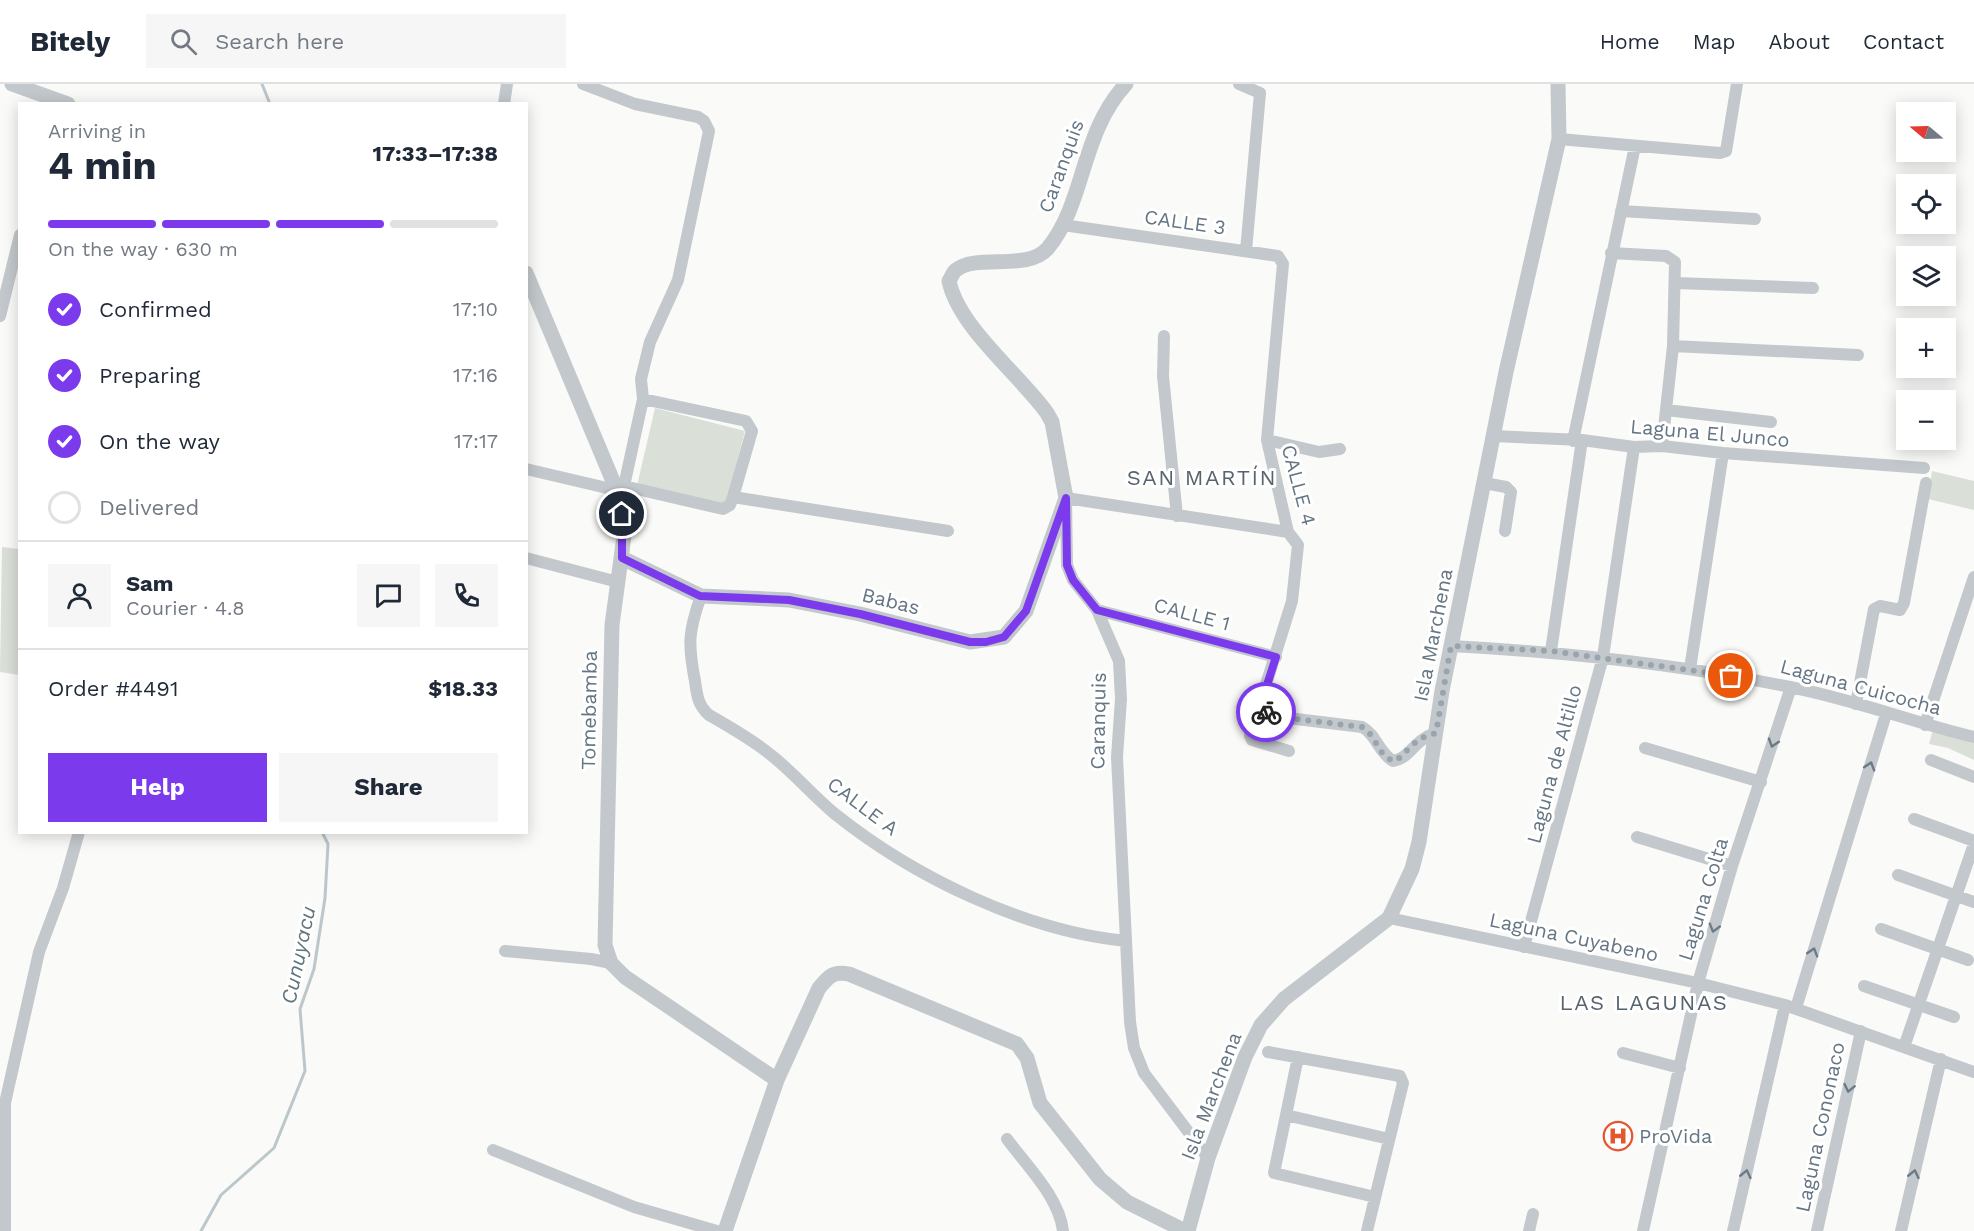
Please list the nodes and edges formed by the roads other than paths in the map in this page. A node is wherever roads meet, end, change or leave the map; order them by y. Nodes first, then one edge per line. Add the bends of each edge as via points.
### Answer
1 (12, 84) edge
2 (507, 84) edge
3 (583, 84) edge
4 (1126, 84) edge
5 (1239, 84) edge
6 (1558, 84) edge
7 (1737, 84) edge
8 (52, 101) edge
9 (504, 102) edge
10 (1559, 139) junction
11 (1635, 146) junction
12 (1621, 211) junction
13 (1755, 219) dead end
14 (1063, 225) junction
15 (18, 243) edge
16 (1246, 251) junction
17 (1611, 254) junction
18 (1283, 277) joint
19 (528, 278) edge
20 (1676, 283) junction
21 (1813, 288) dead end
22 (0, 316) edge
23 (1164, 336) dead end
24 (1673, 346) junction
25 (1858, 355) dead end
26 (643, 399) junction
27 (1666, 410) junction
28 (1771, 422) dead end
29 (1493, 436) junction
30 (1267, 440) junction
31 (1577, 440) junction
32 (1662, 446) junction
33 (1634, 447) junction
34 (1340, 449) dead end
35 (1723, 453) junction
36 (1924, 468) dead end
37 (528, 470) edge
38 (1484, 483) junction
39 (1926, 483) dead end
40 (619, 486) junction
41 (733, 497) junction
42 (1066, 498) junction
43 (1177, 516) junction
44 (948, 531) dead end
45 (1505, 531) dead end
46 (1288, 532) junction
47 (622, 558) junction
48 (528, 559) edge
49 (1974, 577) edge
50 (618, 582) junction
51 (700, 596) junction
52 (1097, 610) junction
53 (1451, 646) junction
54 (1551, 651) junction
55 (1276, 657) junction
56 (1603, 657) junction
57 (1690, 669) junction
58 (1791, 687) junction
59 (1856, 704) junction
60 (1259, 710) junction
61 (1886, 714) junction
62 (1924, 725) junction
63 (1436, 733) junction
64 (1974, 736) edge
65 (1645, 748) dead end
66 (1289, 752) dead end
67 (1930, 760) dead end
68 (1974, 777) edge
69 (1761, 782) junction
70 (1914, 819) dead end
71 (78, 834) edge
72 (1637, 837) dead end
73 (1974, 842) edge
74 (1732, 866) junction
75 (1898, 875) dead end
76 (1958, 896) junction
77 (1974, 902) edge
78 (1389, 918) junction
79 (1881, 929) dead end
80 (1126, 941) junction
81 (1524, 947) junction
82 (1938, 949) junction
83 (505, 951) dead end
84 (1968, 960) dead end
85 (611, 963) junction
86 (1698, 983) junction
87 (1864, 986) dead end
88 (1920, 1004) junction
89 (1790, 1006) junction
90 (1954, 1017) dead end
91 (1861, 1031) junction
92 (1904, 1047) junction
93 (1268, 1052) dead end
94 (1623, 1053) dead end
95 (1298, 1057) junction
96 (1941, 1059) junction
97 (1680, 1068) junction
98 (1974, 1072) edge
99 (777, 1080) junction
100 (2, 1102) edge
101 (1286, 1115) junction
102 (1007, 1138) dead end
103 (1389, 1138) junction
104 (493, 1150) dead end
105 (1208, 1158) junction
106 (1375, 1197) junction
107 (1533, 1214) dead end
108 (5, 1231) edge
109 (717, 1231) edge
110 (725, 1231) edge
111 (1063, 1231) edge
112 (1186, 1231) edge
113 (1367, 1231) edge
114 (1529, 1231) edge
115 (1643, 1231) edge
116 (1733, 1231) edge
117 (1817, 1231) edge
118 (1901, 1231) edge

1 - 8 street
2 - 9 street
3 - 26 street via 635,104 698,117 709,131 678,280 650,342 641,379
4 - 14 street, Caranquis via 1103,114 1094,134
5 - 16 street via 1260,93
6 - 10 street, Isla Marchena
7 - 11 street via 1726,151
10 - 11 street
10 - 29 street, Isla Marchena
11 - 12 street
12 - 13 street
12 - 17 street
14 - 16 street, CALLE 3
14 - 42 street, Caranquis via 1039,255 968,265 956,270 949,281 952,297 1052,422
15 - 22 street
16 - 18 street, CALLE 3 via 1280,257
17 - 20 street via 1666,256 1675,262
17 - 31 street
18 - 30 street, CALLE 4
19 - 40 street, Tomebamba
20 - 21 street
20 - 24 street
23 - 43 street via 1163,376
24 - 25 street
24 - 27 street
26 - 40 street
26 - 41 street via 751,425
27 - 28 street
27 - 32 street
29 - 31 street, Laguna El Junco
29 - 38 street, Isla Marchena
30 - 34 street via 1319,452
30 - 46 street, CALLE 4
31 - 33 street, Laguna El Junco
31 - 54 street
32 - 33 street, Laguna El Junco
32 - 35 street, Laguna El Junco
33 - 56 street, Laguna de Altillo
35 - 36 street, Laguna El Junco
35 - 57 street
37 - 40 street via 590,485
38 - 45 street via 1511,492
38 - 53 street, Isla Marchena
39 - 59 street via 1904,603 1900,610 1880,606 1875,609
40 - 41 street via 718,509 727,508
40 - 47 street, Tomebamba
41 - 44 street
42 - 43 street
42 - 51 street, Babas via 1026,611 1004,637 970,642 789,600
42 - 52 street, Caranquis via 1067,565 1073,580
43 - 46 street
46 - 55 street, CALLE 4 via 1298,545 1292,601
47 - 50 street, Tomebamba
47 - 51 street, Babas
48 - 50 street
49 - 62 street
50 - 85 street, Tomebamba via 609,691 605,945
51 - 80 street, CALLE A via 688,651 697,698 709,715 770,753 836,814 909,864 1020,916
52 - 55 street, CALLE 1
52 - 80 street, Caranquis via 1119,661 1121,679 1117,757
53 - 54 street, Laguna Cuicocha
53 - 63 street, Isla Marchena
54 - 56 street, Laguna Cuicocha
55 - 60 street, CALLE 4
56 - 57 street, Laguna Cuicocha
56 - 81 street, Laguna de Altillo
57 - 58 street, Laguna Cuicocha
58 - 59 street, Laguna Cuicocha
58 -> 69 street, Laguna Colta
59 - 61 street, Laguna Cuicocha
60 - 63 street via 1362,727 1393,761 1401,759 1422,738
60 - 66 street, CALLE 4 via 1250,733 1252,740
61 - 62 street, Laguna Cuicocha
89 -> 61 street
62 - 64 street, Laguna Cuicocha
63 - 78 street, Isla Marchena via 1414,860
65 - 69 street
67 - 68 street
69 - 74 street, Laguna Colta
70 - 73 street
71 - 100 street via 39,952
72 - 74 street
73 - 76 street
74 -> 86 street, Laguna Colta
75 - 76 street
76 - 77 street
76 - 82 street
78 - 81 street, Laguna Cuyabeno
78 - 105 street, Isla Marchena via 1284,999 1261,1025 1245,1057
79 - 82 street
80 - 105 street, Caranquis via 1134,1048 1144,1073
81 - 86 street, Laguna Cuyabeno
82 - 84 street
82 - 88 street
83 - 85 street
85 - 99 street via 625,977
86 - 89 street, Laguna Cuyabeno
86 - 97 street, Laguna Colta
87 - 88 street
88 - 90 street
88 - 92 street
89 - 91 street, Laguna Cuyabeno
116 -> 89 street
91 - 92 street, Laguna Cuyabeno
91 -> 117 street, Laguna Cononaco
92 - 96 street, Laguna Cuyabeno
93 - 95 street
94 - 97 street
95 - 101 street
95 - 103 street via 1400,1076 1403,1083
96 - 98 street, Laguna Cuyabeno
118 -> 96 street
97 - 115 street, Laguna Colta
99 - 110 street
99 - 112 street via 819,988 836,972 849,974 1017,1044 1027,1059 1040,1103 1100,1179 1127,1202
100 - 108 street
101 - 103 street
101 - 106 street via 1274,1173
102 - 111 street via 1054,1202 1062,1217
103 - 106 street
104 - 109 street via 634,1207
105 - 112 street, Isla Marchena
106 - 113 street
107 - 114 street

